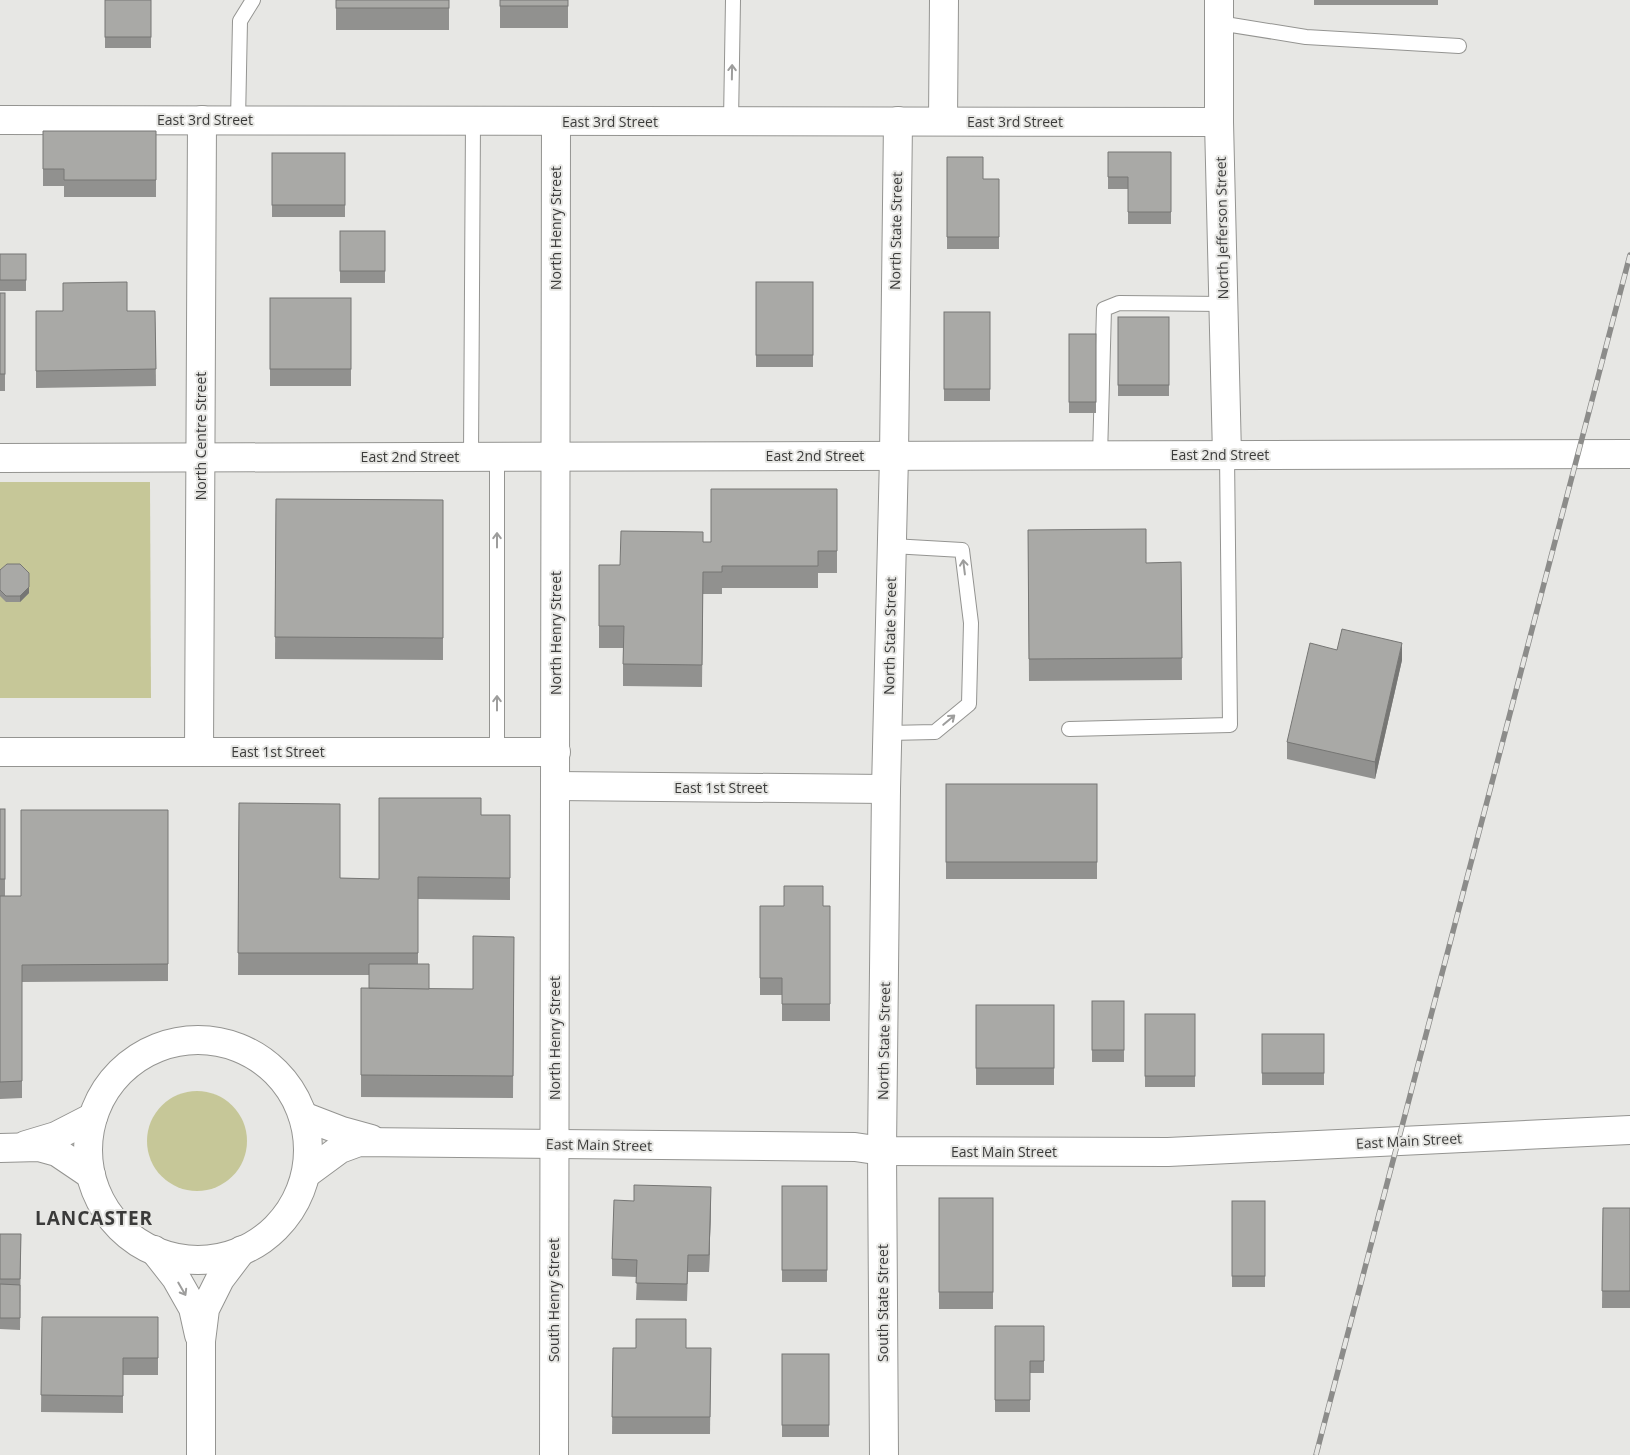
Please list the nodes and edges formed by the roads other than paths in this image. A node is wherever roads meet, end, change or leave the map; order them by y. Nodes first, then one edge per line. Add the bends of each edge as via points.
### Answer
1 (253, 0) edge
2 (734, 0) edge
3 (944, 0) edge
4 (1219, 12) edge
5 (1459, 46) dead end
6 (0, 120) edge
7 (202, 120) junction
8 (238, 120) junction
9 (473, 121) junction
10 (731, 121) junction
11 (898, 121) junction
12 (943, 121) junction
13 (556, 122) junction
14 (1220, 122) junction
15 (1224, 304) junction
16 (1630, 454) edge
17 (1227, 455) junction
18 (894, 456) junction
19 (1100, 456) junction
20 (201, 457) junction
21 (484, 457) junction
22 (556, 457) junction
23 (0, 458) edge
24 (892, 546) junction
25 (1069, 730) dead end
26 (888, 733) junction
27 (0, 752) edge
28 (199, 752) junction
29 (496, 752) junction
30 (556, 752) junction
31 (556, 786) junction
32 (886, 789) junction
33 (303, 1116) junction
34 (93, 1117) junction
35 (1630, 1130) edge
36 (378, 1141) junction
37 (555, 1145) junction
38 (10, 1147) edge
39 (882, 1151) junction
40 (306, 1174) junction
41 (91, 1175) junction
42 (154, 1250) junction
43 (242, 1250) junction
44 (201, 1341) junction
45 (201, 1455) edge
46 (554, 1455) edge
47 (884, 1455) edge

1 - 8 lane via 240,21
10 -> 2 lane
3 - 12 street
4 - 5 lane via 1306,38
4 - 14 street, North Jefferson Street
6 - 7 street, East 3rd Street
7 - 8 street, East 3rd Street
7 - 20 street, North Centre Street
8 - 9 street, East 3rd Street
9 - 13 street, East 3rd Street
9 - 21 lane
10 - 11 street, East 3rd Street
10 - 13 street, East 3rd Street
11 - 12 street, East 3rd Street
11 - 18 street, North State Street
12 - 14 street, East 3rd Street
13 - 22 street, North Henry Street
14 - 15 street, North Jefferson Street
15 - 17 street, North Jefferson Street
15 - 19 lane via 1119,303 1104,309
16 - 17 street, East 2nd Street
17 - 19 street, East 2nd Street
17 - 25 lane via 1230,725
18 - 19 street, East 2nd Street
18 - 22 street, East 2nd Street
18 - 24 street, North State Street
20 - 21 street, East 2nd Street
20 - 23 street, East 2nd Street
20 - 28 street, North Centre Street
21 - 22 street, East 2nd Street
29 -> 21 lane
22 - 30 street, North Henry Street
24 - 26 street, North State Street
26 -> 24 lane via 935,732 969,704 971,622 962,550
26 - 32 street, North State Street
27 - 28 street, East 1st Street
28 - 29 street, East 1st Street
29 - 30 street, East 1st Street
30 - 31 street, North Henry Street
31 - 32 street, East 1st Street
31 - 37 street, North Henry Street
32 - 39 street, North State Street
33 - 34 street via 294,1095 263,1061 243,1049 221,1042 198,1040 168,1044 141,1056 111,1082
33 - 36 street, East Main Street
33 - 40 street via 307,1135
34 - 38 street via 56,1136
34 - 41 street via 88,1156
35 - 39 street, East Main Street via 1168,1152
36 - 37 street, East Main Street
36 - 40 street, East Main Street via 359,1142 340,1149
37 - 39 street, East Main Street via 855,1147
37 - 46 street, South Henry Street
38 - 41 street via 39,1147 57,1152
39 - 47 street, South State Street
40 - 43 street via 299,1194 276,1228
41 - 42 street via 107,1212 136,1240
42 - 43 street via 175,1257 198,1259
42 -> 44 street via 176,1278 193,1308
43 - 44 street via 220,1279 205,1308
44 - 45 street

